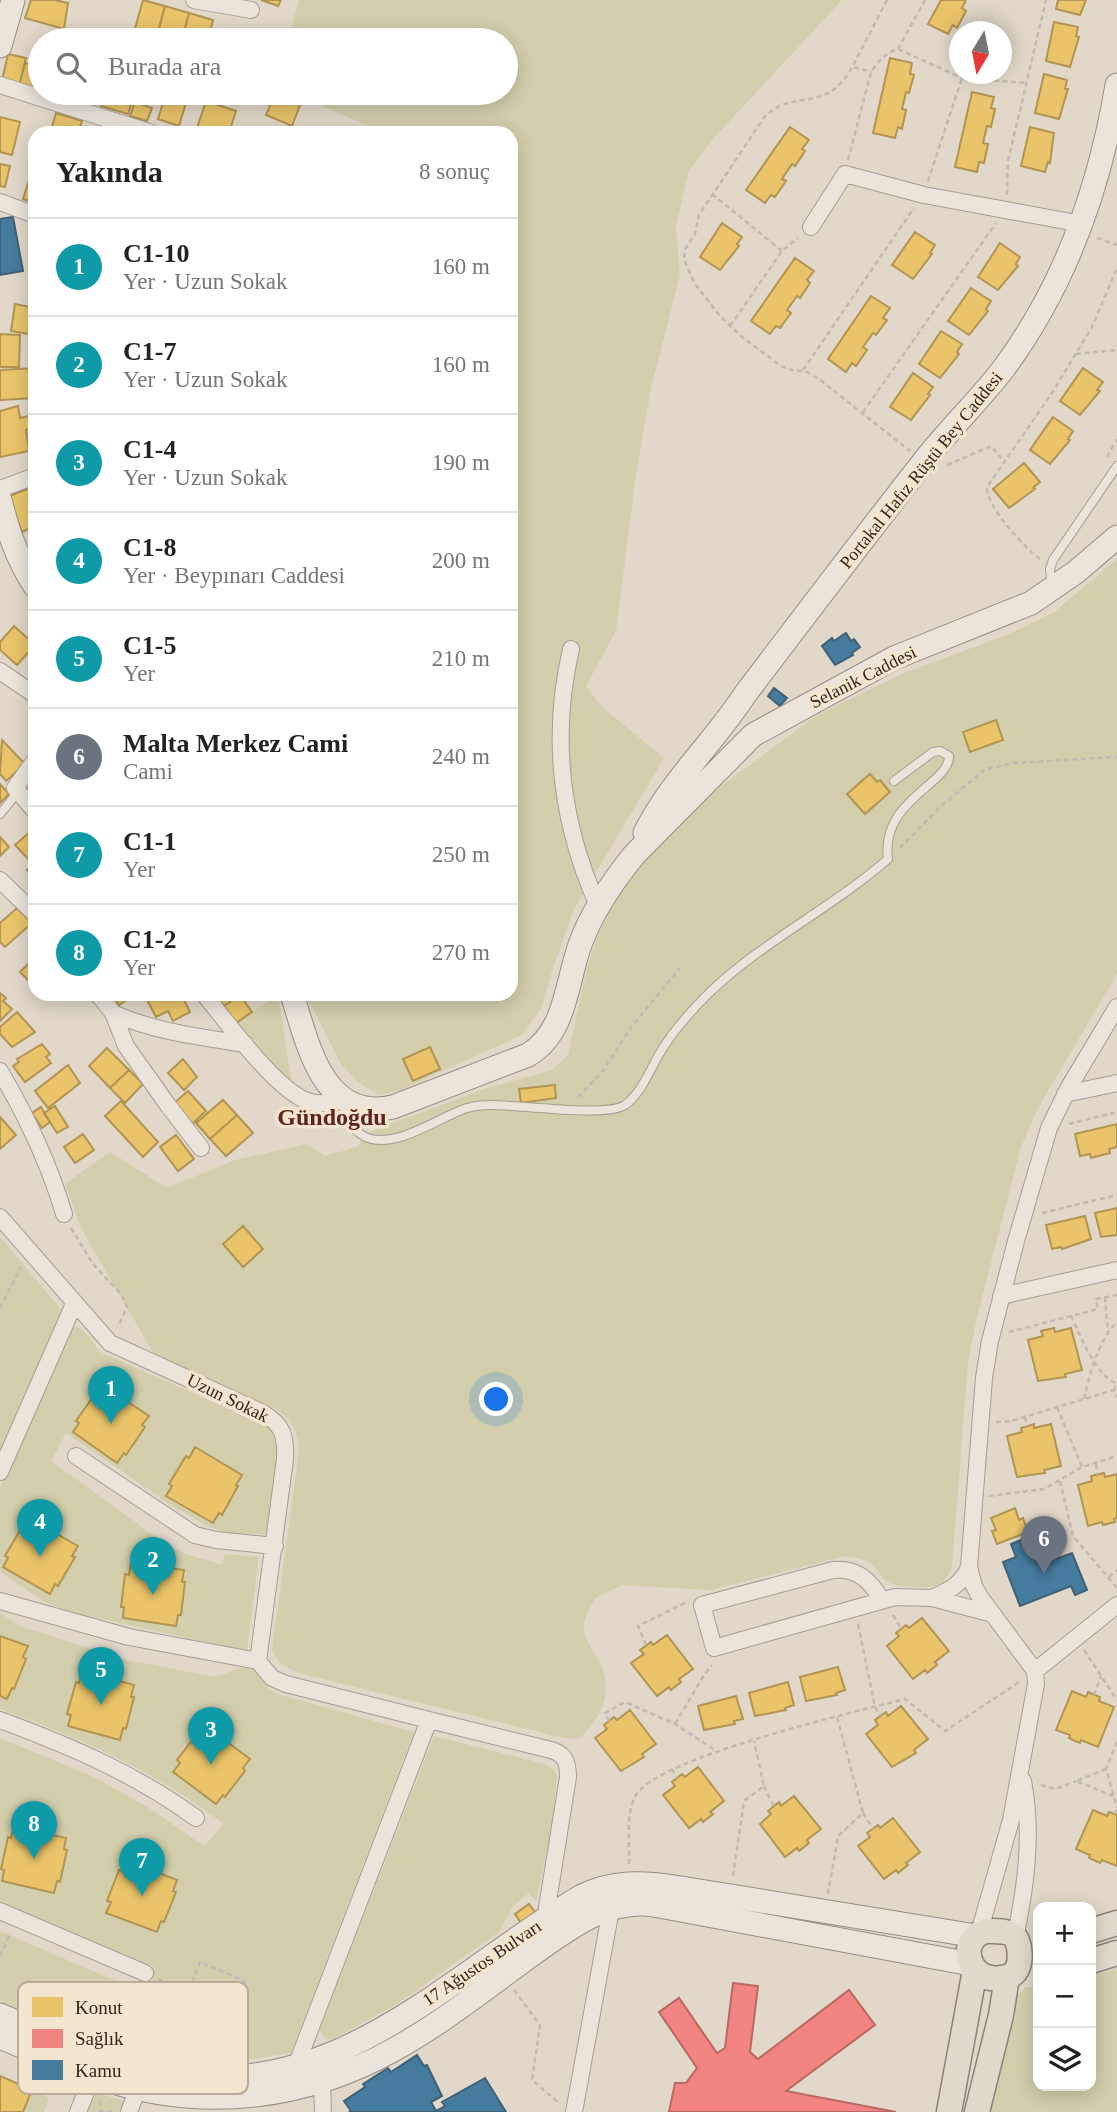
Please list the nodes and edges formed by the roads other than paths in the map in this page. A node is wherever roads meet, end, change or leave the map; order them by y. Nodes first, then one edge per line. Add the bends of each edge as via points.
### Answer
1 (13, 0) edge
2 (194, 0) edge
3 (251, 10) dead end
4 (0, 46) edge
5 (0, 85) edge
6 (1117, 85) edge
7 (28, 94) edge
8 (63, 105) edge
9 (130, 126) edge
10 (0, 202) edge
11 (28, 212) edge
12 (1082, 224) junction
13 (811, 227) road end
14 (1117, 466) edge
15 (28, 479) edge
16 (0, 489) edge
17 (0, 500) edge
18 (1117, 537) edge
19 (28, 573) edge
20 (1052, 590) junction
21 (571, 649) dead end
22 (0, 671) edge
23 (28, 690) edge
24 (28, 770) edge
25 (894, 781) dead end
26 (18, 792) junction
27 (28, 803) edge
28 (0, 814) edge
29 (634, 855) junction
30 (0, 880) edge
31 (598, 906) junction
32 (28, 907) edge
33 (104, 1001) edge
34 (210, 1001) edge
35 (294, 1001) edge
36 (1117, 1007) edge
37 (113, 1013) junction
38 (245, 1044) junction
39 (0, 1071) edge
40 (1117, 1083) edge
41 (1065, 1094) junction
42 (346, 1102) junction
43 (201, 1148) dead end
44 (64, 1214) road end
45 (0, 1217) edge
46 (1117, 1270) edge
47 (1001, 1296) junction
48 (74, 1304) junction
49 (76, 1456) dead end
50 (0, 1472) edge
51 (275, 1546) junction
52 (969, 1567) junction
53 (932, 1598) junction
54 (881, 1600) junction
55 (0, 1601) edge
56 (1117, 1605) edge
57 (993, 1614) junction
58 (258, 1661) junction
59 (1035, 1671) junction
60 (0, 1720) edge
61 (429, 1720) junction
62 (1021, 1774) junction
63 (196, 1818) dead end
64 (595, 1907) junction
65 (0, 1910) edge
66 (545, 1920) junction
67 (1117, 1923) edge
68 (1096, 1929) edge
69 (977, 1934) junction
70 (1023, 1940) edge
71 (1117, 1953) edge
72 (1096, 1959) edge
73 (973, 1967) junction
74 (145, 1973) road end
75 (1020, 1974) edge
76 (0, 2015) edge
77 (18, 2022) edge
78 (0, 2037) edge
79 (18, 2044) edge
80 (296, 2066) junction
81 (248, 2073) edge
82 (322, 2081) junction
83 (85, 2094) edge
84 (136, 2094) edge
85 (175, 2094) edge
86 (567, 2108) edge
87 (78, 2112) edge
88 (129, 2112) edge
89 (323, 2112) edge
90 (949, 2112) edge
91 (977, 2112) edge

1 - 4 main road
2 - 3 street
5 - 7 street
6 - 12 main road, Portakal Hafız Rüştü Bey Caddesi
8 - 9 street
10 - 11 street
12 - 13 street via 845,174
12 - 29 main road, Portakal Hafız Rüştü Bey Caddesi via 1056,285 1021,344 923,462 729,720 663,799
14 - 20 lane via 1053,560
15 - 16 street
17 - 19 main road via 12,542
18 - 20 main road, Selanik Caddesi
20 - 29 main road, Selanik Caddesi via 894,658 753,735
21 - 31 street via 561,721 567,813
22 - 23 street
24 - 26 street via 15,788
25 - 42 lane via 933,752 950,756 947,767 915,795 893,823 888,859 707,996 675,1031 627,1104 609,1110 469,1107 402,1137 371,1140 350,1123
26 - 27 street
26 - 28 lane
29 - 31 main road
30 - 32 street
31 - 42 main road via 581,941 558,1021 538,1049 393,1107 378,1111
33 - 37 street
34 - 38 street
35 - 42 main road via 321,1073
36 - 41 street
37 - 38 street via 146,1026
37 - 43 street via 126,1046
38 - 42 street via 296,1096 321,1104
39 - 44 street via 38,1142
40 - 41 street
41 - 47 street via 1049,1128
45 - 48 street, Uzun Sokak
46 - 47 street
47 - 52 street via 984,1378
48 - 50 street
48 - 51 street, Uzun Sokak via 106,1339 263,1413 281,1426 286,1443
49 - 51 street via 195,1535
51 - 58 street, Uzun Sokak
52 - 53 street via 957,1586
52 - 57 street via 974,1586
53 - 54 street
53 - 57 street
54 - 54 street via 866,1579 846,1569 702,1605 714,1648
55 - 58 street via 130,1637
56 - 59 street
57 - 59 street
58 - 61 street via 278,1682
59 - 62 street via 1036,1696
60 - 63 street via 115,1767
61 - 66 street via 558,1752 565,1759 568,1777
61 - 80 street
62 - 69 street
62 - 70 street via 1029,1822 1021,1900
64 - 66 main road, 17 Ağustos Bulvarı
64 - 69 main road, 17 Ağustos Bulvarı via 603,1887 628,1883
64 - 73 main road, 17 Ağustos Bulvarı via 654,1905
64 - 82 main road, 17 Ağustos Bulvarı via 398,2048
64 - 86 street
65 - 74 street
66 - 80 main road, 17 Ağustos Bulvarı via 367,2039
67 - 68 main road
69 - 70 main road via 1004,1932
69 - 73 main road via 970,1947
70 - 75 main road
71 - 72 main road
73 - 75 main road via 989,1978
73 - 90 main road
75 - 91 main road via 1001,2015
76 - 77 main road, 17 Ağustos Bulvarı
78 - 79 main road, 17 Ağustos Bulvarı
80 - 81 main road, 17 Ağustos Bulvarı
82 - 85 main road, 17 Ağustos Bulvarı via 231,2098
82 - 89 street
83 - 87 street
84 - 88 street

